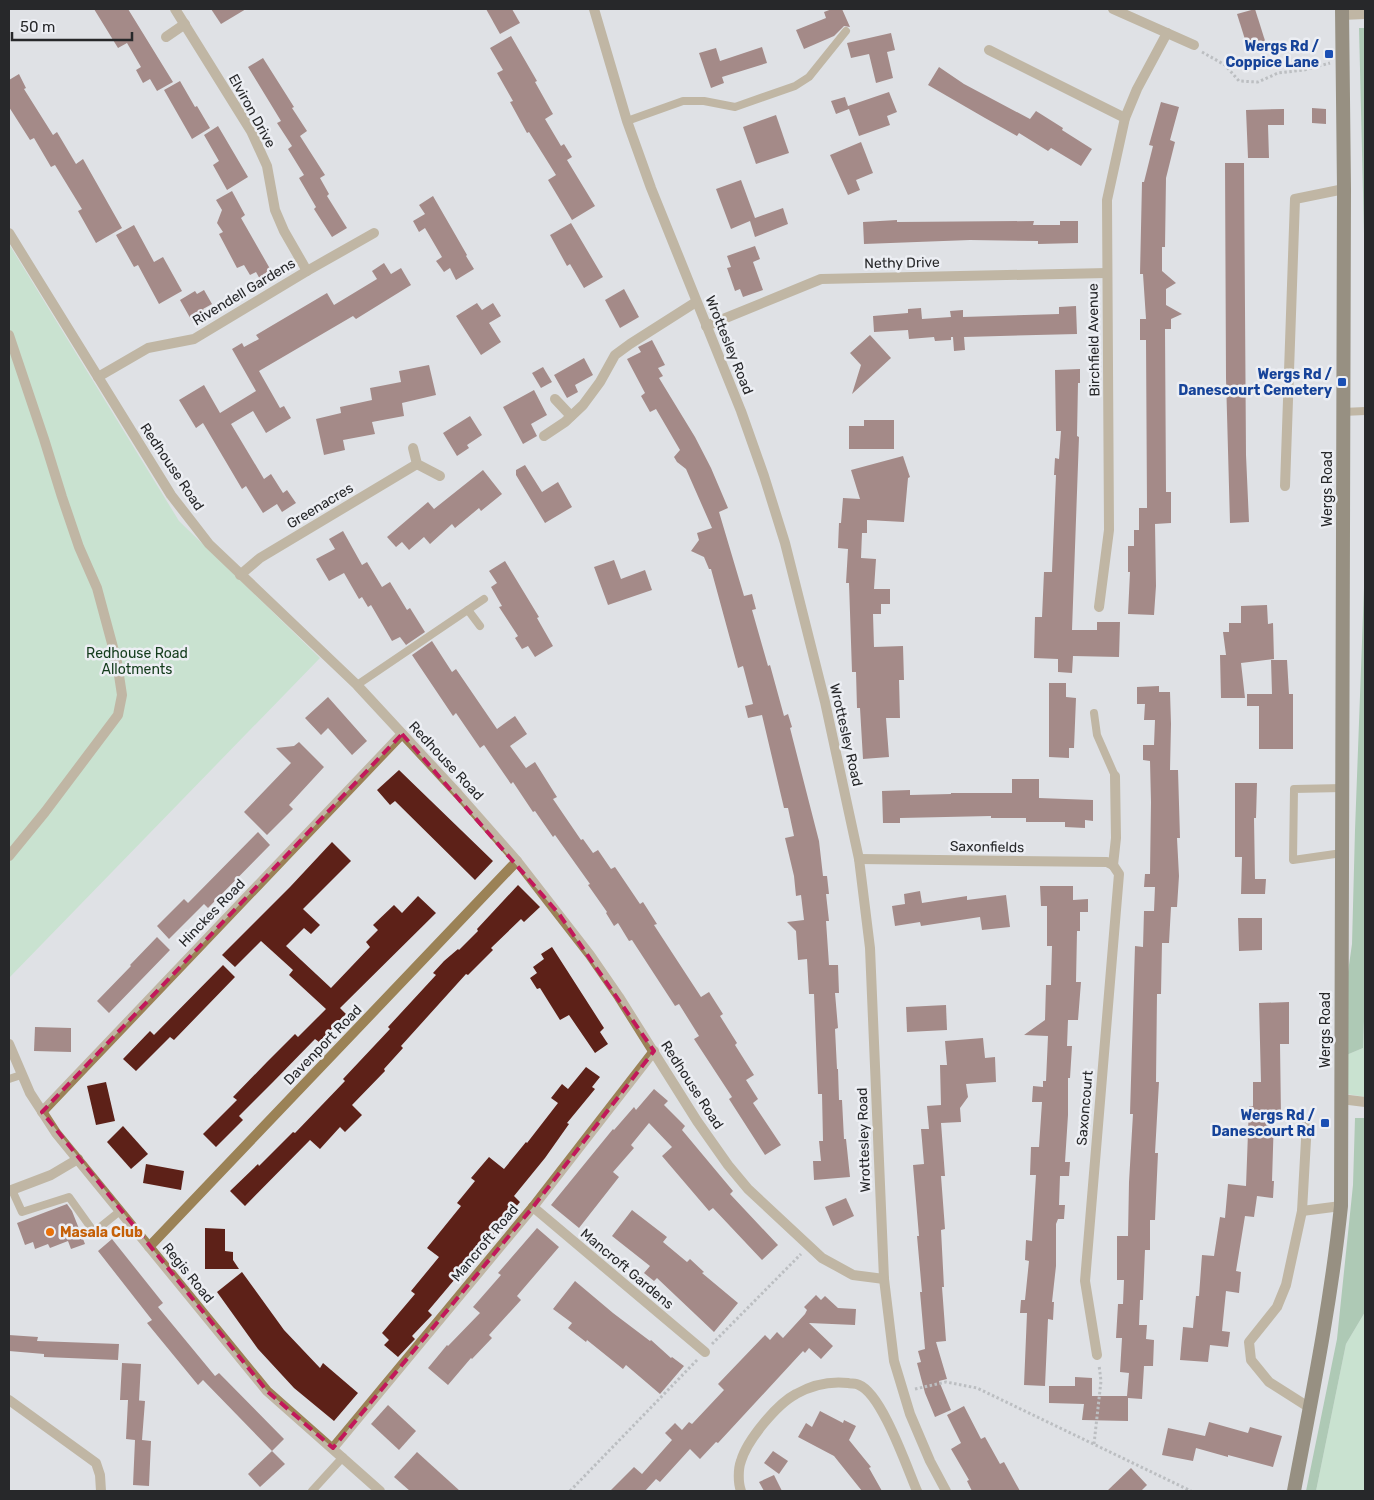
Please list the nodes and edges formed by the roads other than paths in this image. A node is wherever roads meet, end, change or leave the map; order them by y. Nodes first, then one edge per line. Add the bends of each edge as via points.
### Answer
1 (175, 9) edge
2 (594, 9) edge
3 (1113, 9) edge
4 (1342, 12) edge
5 (1365, 14) edge
6 (185, 24) junction
7 (846, 31) dead end
8 (1167, 33) junction
9 (166, 37) dead end
10 (1194, 45) road end
11 (989, 50) dead end
12 (1125, 118) junction
13 (627, 121) junction
14 (1344, 189) junction
15 (9, 233) edge
16 (374, 233) dead end
17 (307, 271) junction
18 (1107, 273) junction
19 (696, 302) junction
20 (706, 326) junction
21 (9, 335) edge
22 (98, 377) junction
23 (555, 399) dead end
24 (1365, 411) edge
25 (1344, 412) junction
26 (571, 416) junction
27 (544, 436) dead end
28 (413, 448) dead end
29 (417, 464) junction
30 (440, 476) dead end
31 (1285, 486) dead end
32 (240, 574) junction
33 (484, 599) dead end
34 (1099, 607) dead end
35 (468, 610) junction
36 (480, 626) dead end
37 (357, 685) junction
38 (1094, 712) dead end
39 (402, 734) junction
40 (1114, 776) joint
41 (1343, 788) junction
42 (1342, 853) junction
43 (9, 856) edge
44 (859, 859) junction
45 (517, 861) junction
46 (1113, 865) junction
47 (9, 1044) edge
48 (654, 1052) junction
49 (20, 1075) junction
50 (9, 1079) edge
51 (1342, 1099) junction
52 (1365, 1102) edge
53 (42, 1112) junction
54 (1307, 1122) dead end
55 (78, 1159) junction
56 (10, 1191) edge
57 (1341, 1206) junction
58 (532, 1207) junction
59 (120, 1211) junction
60 (1302, 1211) junction
61 (149, 1247) junction
62 (884, 1278) junction
63 (704, 1352) road end
64 (1097, 1354) road end
65 (9, 1400) edge
66 (1310, 1408) junction
67 (333, 1448) junction
68 (342, 1457) junction
69 (101, 1491) edge
70 (312, 1491) edge
71 (380, 1491) edge
72 (741, 1491) edge
73 (917, 1491) edge
74 (946, 1491) edge
75 (1294, 1491) edge

1 - 6 street, Elviron Drive
2 - 13 street, Wrottesley Road
3 - 8 street
4 - 5 street
4 - 14 highway, Wergs Road
6 - 9 street
6 - 17 street, Elviron Drive via 251,131 267,166 275,210
7 - 13 lane via 809,76 795,86 735,107 684,101
8 - 10 street
8 - 12 street, Birchfield Avenue
11 - 12 street
12 - 18 street, Birchfield Avenue via 1107,200
13 - 19 street, Wrottesley Road
14 - 25 highway, Wergs Road
14 - 31 street via 1295,199
15 - 22 street, Redhouse Road
16 - 17 street, Rivendell Gardens
17 - 22 street, Rivendell Gardens via 194,339 148,348
18 - 20 street, Nethy Drive via 821,279
18 - 34 street, Birchfield Avenue via 1109,530
19 - 20 street, Wrottesley Road
19 - 26 street via 615,355 600,382
20 - 44 street, Wrottesley Road via 741,411 785,543 825,702
21 - 43 street via 79,547 97,588 117,662 122,695 118,715
22 - 32 street, Redhouse Road via 171,495 209,544
23 - 26 street
24 - 25 lane
25 - 41 highway, Wergs Road
26 - 27 street
28 - 29 street
29 - 30 street
29 - 32 street, Greenacres via 260,558
32 - 37 street, Redhouse Road
33 - 35 lane
35 - 36 lane
35 - 37 lane
37 - 39 street, Redhouse Road
38 - 40 lane via 1097,735
39 - 45 street, Redhouse Road
39 - 53 street, Hinckes Road
40 - 46 street, Saxoncourt via 1116,838
41 - 42 highway, Wergs Road
41 - 42 lane via 1294,790 1293,860
42 - 51 highway, Wergs Road
44 - 46 street, Saxonfields via 1107,862
44 - 62 street, Wrottesley Road via 870,948
45 - 48 street, Redhouse Road via 590,955
45 - 61 street, Davenport Road
46 - 64 street, Saxoncourt via 1119,874 1085,1281
47 - 49 street, Regis Road
48 - 58 street, Mancroft Road
48 - 62 street, Redhouse Road via 728,1165 748,1188 822,1258 853,1275
49 - 50 lane
49 - 53 street, Regis Road
51 - 52 street
51 - 57 highway, Wergs Road
53 - 55 street, Regis Road
54 - 60 street
55 - 56 street via 51,1175
55 - 59 street, Regis Road
56 - 59 lane via 22,1212 69,1197 94,1232
57 - 60 street
57 - 66 highway, Wergs Road via 1326,1326
58 - 63 street, Mancroft Gardens
58 - 67 street, Mancroft Road
59 - 61 street, Regis Road
60 - 66 street via 1286,1285 1277,1307 1249,1342 1251,1360 1269,1382
61 - 67 street, Regis Road via 267,1391
62 - 74 street, Wrottesley Road via 894,1361 902,1391 930,1461
65 - 69 street via 96,1463
66 - 75 highway, Wergs Road
67 - 68 street, Regis Road
68 - 70 lane
68 - 71 street, Regis Road
72 - 73 street via 740,1461 762,1425 796,1394 817,1385 841,1382 860,1385 881,1407

